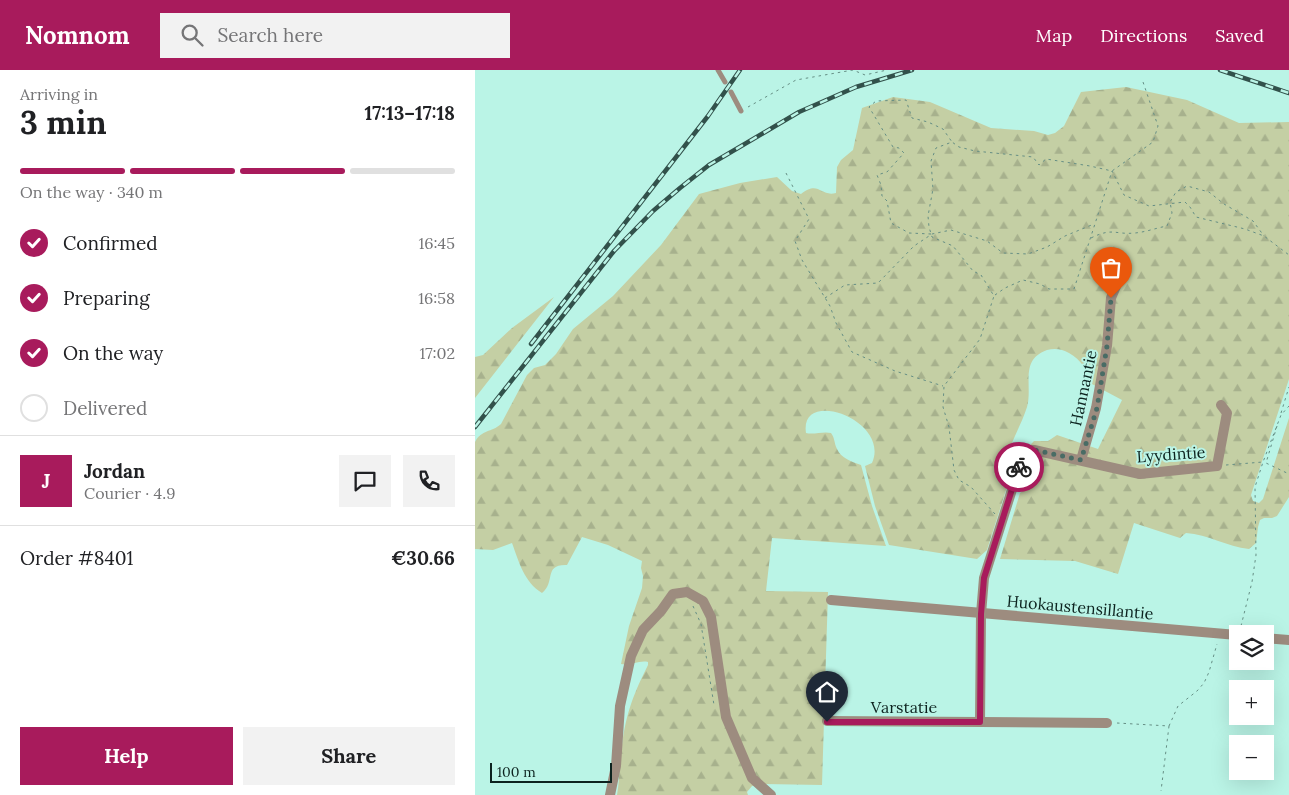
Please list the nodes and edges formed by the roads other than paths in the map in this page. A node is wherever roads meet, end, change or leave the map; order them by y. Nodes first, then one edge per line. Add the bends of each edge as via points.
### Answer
1 (718, 70) edge
2 (725, 82) dead end
3 (731, 92) dead end
4 (741, 111) road end
5 (1125, 265) dead end
6 (1221, 405) dead end
7 (1081, 460) junction
8 (831, 600) dead end
9 (981, 614) junction
10 (1229, 632) edge
11 (1274, 639) edge
12 (1289, 640) edge
13 (827, 722) dead end
14 (980, 722) junction
15 (1107, 723) road end
16 (610, 795) edge
17 (771, 795) edge

1 - 2 lane
3 - 4 lane
5 - 7 street, Hannantie via 1111,298 1097,408
6 - 7 street, Lyydintie via 1227,413 1217,466 1140,474
7 - 9 street, Lyydintie via 1034,450 1022,458 984,578
8 - 9 street, Huokaustensillantie
9 - 10 street, Huokaustensillantie
9 - 14 street
11 - 12 street
13 - 14 street, Varstatie
14 - 15 street, Varstatie
16 - 17 street via 616,766 620,706 631,656 643,630 673,594 687,592 703,601 711,617 726,717 752,778

